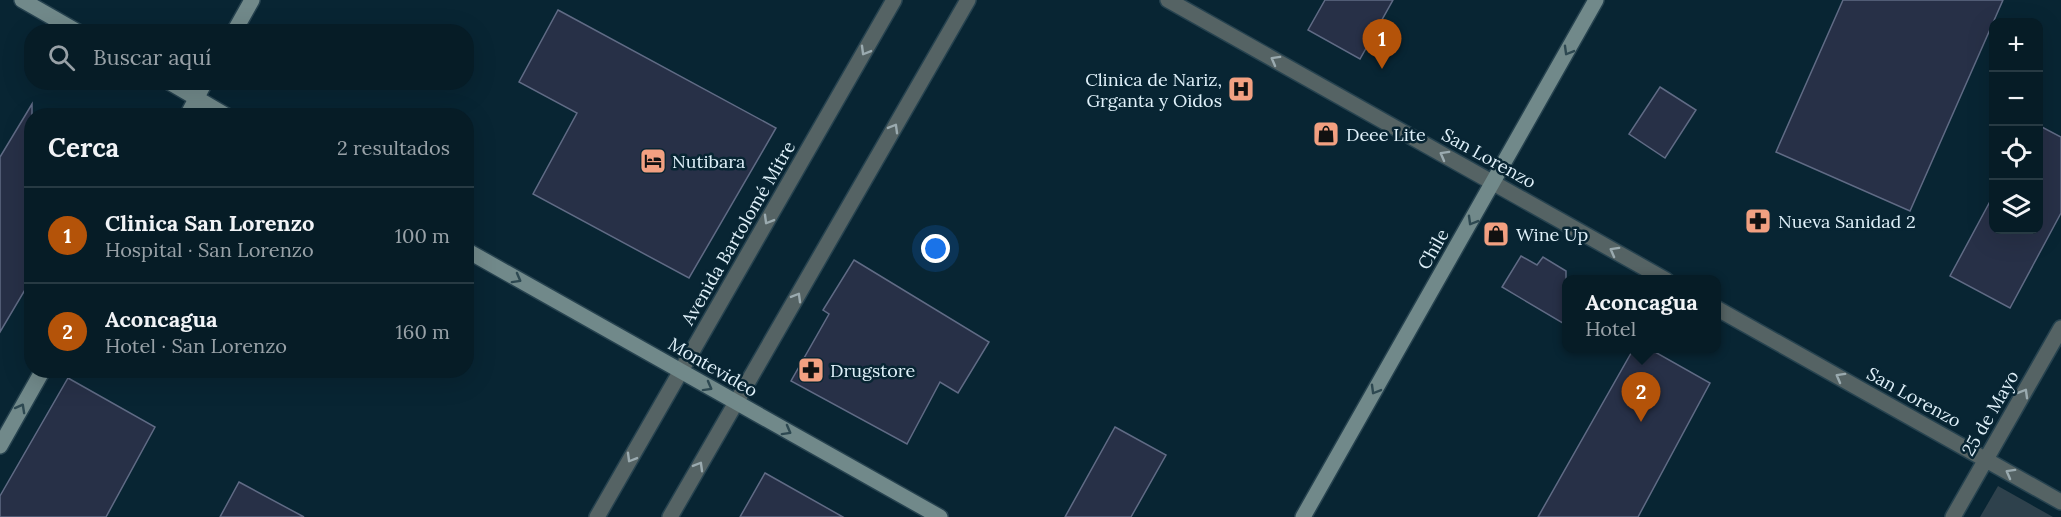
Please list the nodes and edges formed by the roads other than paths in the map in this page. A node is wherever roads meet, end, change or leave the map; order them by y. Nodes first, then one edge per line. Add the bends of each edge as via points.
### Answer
1 (22, 0) edge
2 (252, 0) edge
3 (894, 0) edge
4 (968, 0) edge
5 (1168, 0) edge
6 (1596, 0) edge
7 (64, 24) edge
8 (238, 24) edge
9 (182, 90) edge
10 (200, 90) edge
11 (196, 98) junction
12 (191, 108) edge
13 (213, 108) edge
14 (1493, 183) junction
15 (474, 255) edge
16 (1658, 275) edge
17 (1721, 311) edge
18 (2061, 328) edge
19 (681, 371) junction
20 (38, 378) edge
21 (736, 402) junction
22 (0, 446) edge
23 (1986, 460) junction
24 (2061, 502) edge
25 (597, 517) edge
26 (670, 517) edge
27 (940, 517) edge
28 (1304, 517) edge
29 (1953, 517) edge

1 - 7 street
2 - 8 street
3 -> 19 street, Avenida Bartolomé Mitre
21 -> 4 street
14 -> 5 street, San Lorenzo
6 -> 14 street, Chile
9 - 11 street
10 - 11 street
11 - 12 street
11 - 13 street
16 -> 14 street, San Lorenzo
14 -> 28 street, Chile
15 -> 19 street, Montevideo
23 -> 17 street, San Lorenzo
23 -> 18 street, 25 de Mayo
19 -> 21 street, Montevideo
19 -> 25 street, Avenida Bartolomé Mitre
22 -> 20 street
26 -> 21 street
21 -> 27 street, Montevideo
24 -> 23 street, San Lorenzo
23 - 29 street, 25 de Mayo

